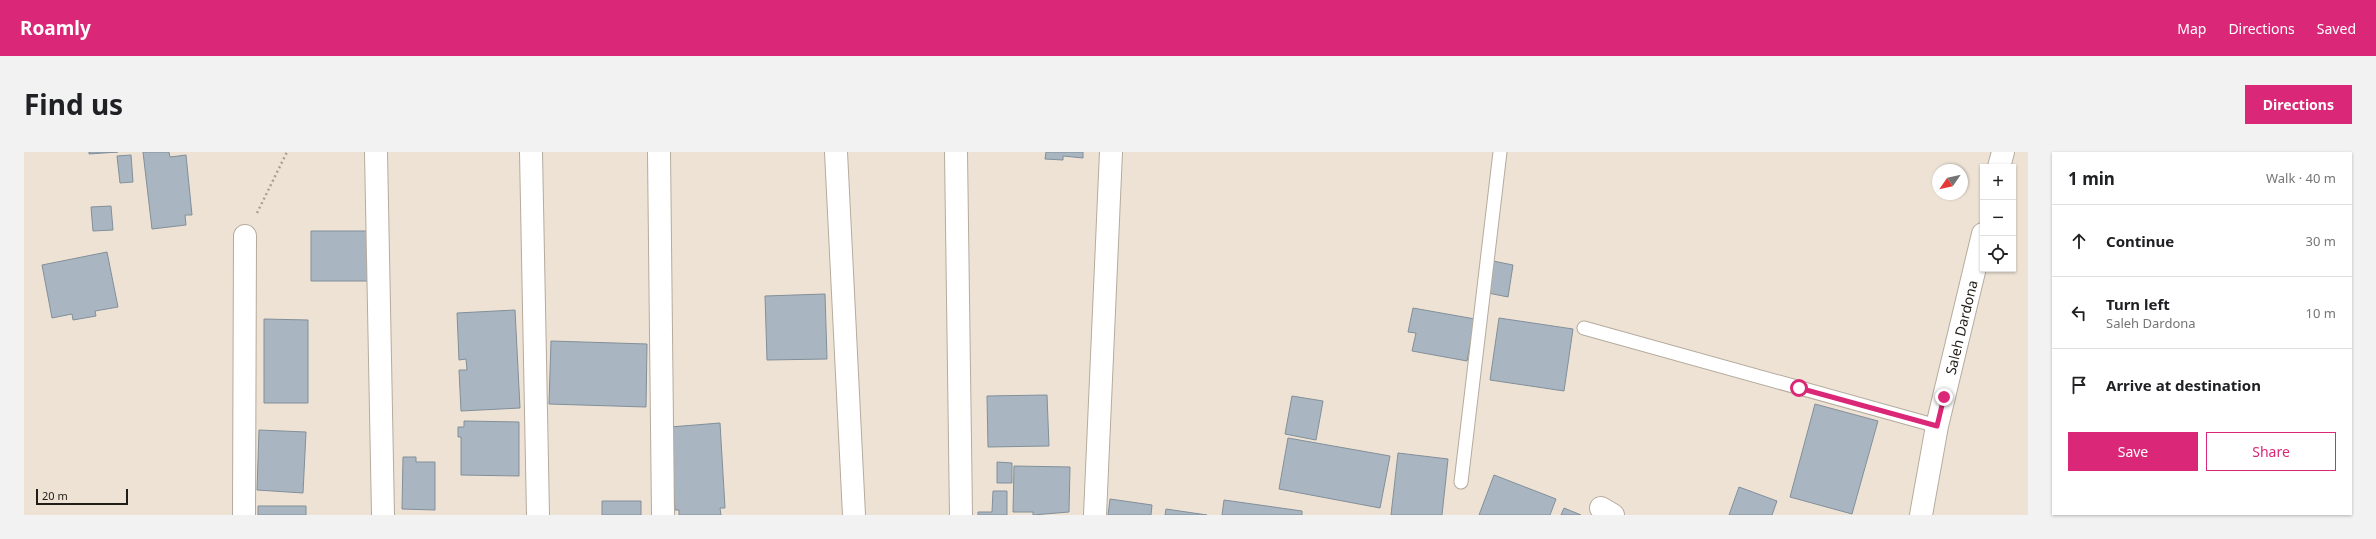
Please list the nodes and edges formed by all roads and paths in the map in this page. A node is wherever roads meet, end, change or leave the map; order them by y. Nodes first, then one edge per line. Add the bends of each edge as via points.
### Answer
1 (287, 152) edge
2 (376, 152) edge
3 (531, 152) edge
4 (659, 152) edge
5 (836, 152) edge
6 (956, 152) edge
7 (1111, 152) edge
8 (1500, 152) edge
9 (2003, 152) edge
10 (2000, 164) edge
11 (245, 236) joint
12 (1983, 236) edge
13 (1584, 328) dead end
14 (1937, 426) junction
15 (1461, 482) dead end
16 (244, 515) edge
17 (383, 515) edge
18 (538, 515) edge
19 (663, 515) edge
20 (854, 515) edge
21 (961, 515) edge
22 (1095, 515) edge
23 (1921, 515) edge

1 - 11 path
2 - 17 street
3 - 18 street
4 - 19 street
5 - 20 street
6 - 21 street
7 - 22 street
8 - 15 lane
9 - 10 street
11 - 16 street
12 - 14 street, Saleh Dardona
13 - 14 lane
14 - 23 street, Saleh Dardona

